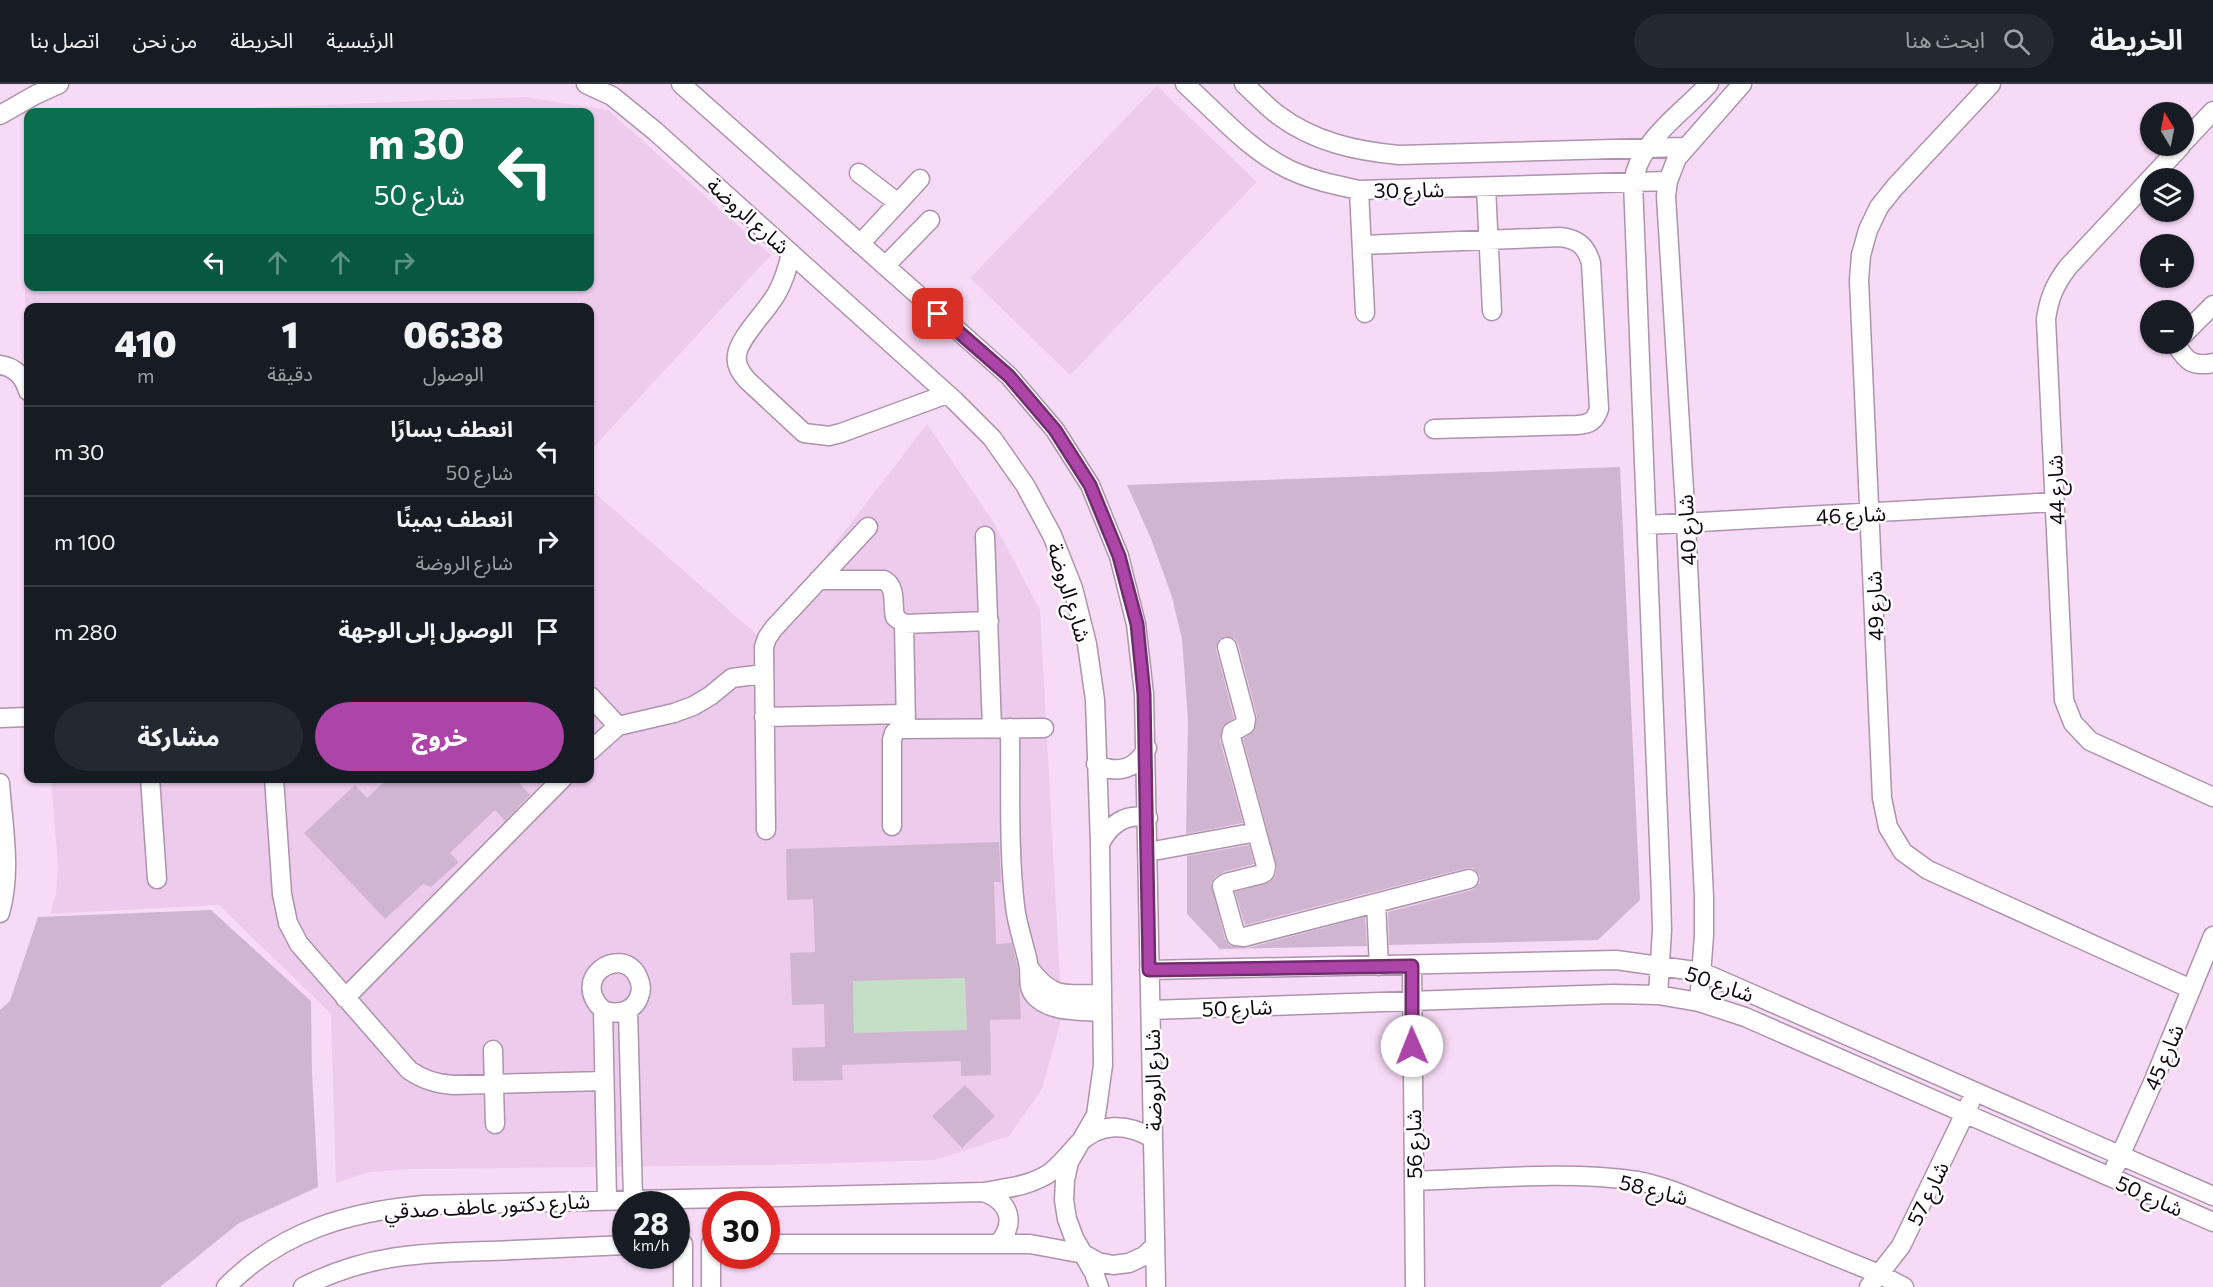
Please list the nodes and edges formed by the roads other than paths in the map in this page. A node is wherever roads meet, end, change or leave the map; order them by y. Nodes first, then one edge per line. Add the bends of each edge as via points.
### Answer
1 (32, 84) edge
2 (59, 84) edge
3 (586, 84) edge
4 (681, 84) edge
5 (1185, 84) edge
6 (1244, 84) edge
7 (1709, 84) edge
8 (1742, 84) edge
9 (1991, 84) edge
10 (2213, 111) edge
11 (7, 112) edge
12 (0, 125) edge
13 (2194, 131) edge
14 (1684, 147) junction
15 (1645, 148) junction
16 (2171, 156) edge
17 (859, 173) dead end
18 (920, 178) dead end
19 (1668, 181) junction
20 (1633, 182) junction
21 (1486, 187) junction
22 (1359, 190) junction
23 (898, 203) junction
24 (930, 220) dead end
25 (1489, 240) junction
26 (860, 244) junction
27 (1362, 245) junction
28 (791, 253) junction
29 (885, 266) junction
30 (2212, 306) edge
31 (1492, 311) dead end
32 (1365, 313) dead end
33 (2194, 324) edge
34 (2182, 354) edge
35 (2213, 363) edge
36 (0, 365) edge
37 (24, 382) edge
38 (947, 394) junction
39 (1434, 429) dead end
40 (2055, 502) junction
41 (1870, 512) junction
42 (1686, 523) junction
43 (1647, 525) junction
44 (868, 527) dead end
45 (985, 536) dead end
46 (818, 580) junction
47 (988, 621) junction
48 (904, 624) junction
49 (1227, 647) dead end
50 (764, 674) junction
51 (594, 700) edge
52 (24, 717) edge
53 (764, 717) junction
54 (0, 718) edge
55 (906, 721) junction
56 (618, 726) junction
57 (1001, 728) junction
58 (1044, 728) dead end
59 (594, 747) edge
60 (1147, 748) junction
61 (1096, 764) junction
62 (0, 783) edge
63 (150, 783) edge
64 (274, 783) edge
65 (558, 783) edge
66 (2213, 797) edge
67 (1148, 818) junction
68 (892, 826) dead end
69 (766, 830) dead end
70 (1257, 832) junction
71 (1100, 844) junction
72 (1148, 852) junction
73 (157, 879) dead end
74 (1469, 879) dead end
75 (1376, 903) junction
76 (0, 913) edge
77 (2213, 936) edge
78 (1379, 966) junction
79 (1412, 966) junction
80 (1660, 966) junction
81 (1149, 970) junction
82 (1702, 972) junction
83 (2191, 989) junction
84 (1658, 995) junction
85 (345, 998) junction
86 (1412, 1001) junction
87 (1699, 1002) junction
88 (1102, 1003) junction
89 (603, 1010) junction
90 (628, 1010) junction
91 (1150, 1010) junction
92 (493, 1050) dead end
93 (604, 1081) junction
94 (494, 1084) junction
95 (1976, 1092) junction
96 (1965, 1114) junction
97 (495, 1124) dead end
98 (1152, 1138) junction
99 (1078, 1144) junction
100 (2120, 1156) junction
101 (2110, 1177) junction
102 (1414, 1180) junction
103 (633, 1191) edge
104 (984, 1192) junction
105 (2213, 1196) edge
106 (690, 1198) edge
107 (607, 1200) junction
108 (612, 1200) edge
109 (2213, 1222) edge
110 (999, 1243) junction
111 (780, 1244) edge
112 (612, 1246) edge
113 (1155, 1246) junction
114 (1084, 1254) junction
115 (682, 1269) edge
116 (712, 1269) edge
117 (1874, 1281) edge
118 (226, 1287) edge
119 (303, 1287) edge
120 (683, 1287) edge
121 (711, 1287) edge
122 (1099, 1287) edge
123 (1156, 1287) edge
124 (1415, 1287) edge
125 (1904, 1287) edge

1 - 11 street via 28,93
2 - 11 street
3 - 28 street, شارع الروضة via 612,96 656,131
4 - 26 street, شارع الروضة
5 - 22 street, شارع 30 via 1256,148 1287,169 1322,183
6 - 15 street, شارع 30 via 1278,115 1306,132 1336,145 1367,152 1399,155
7 - 15 street, شارع 40
8 - 14 street, شارع 40
9 - 41 street, شارع 49 via 1895,187 1868,230 1859,280
10 - 13 street, شارع 44
11 - 12 street
14 - 15 street, شارع 30
14 - 19 street, شارع 40
15 - 20 street, شارع 40
16 - 40 street, شارع 44 via 2068,267 2049,300 2046,318
17 - 23 street
18 - 23 street
19 - 20 street, شارع 30
19 - 42 street, شارع 40
20 - 21 street, شارع 30
20 - 43 street, شارع 40
21 - 22 street, شارع 30
21 - 25 street
22 - 27 street
23 - 26 street
24 - 29 street
25 - 27 street
25 - 31 street
25 - 39 street via 1572,238 1588,253 1599,409 1588,424
26 - 29 street, شارع الروضة
27 - 32 street
28 - 38 street, شارع الروضة
28 - 38 street via 777,293 740,345 736,357 747,380 804,433 841,433
29 - 60 street, شارع الروضة via 1009,376 1055,430 1090,485 1119,556 1137,624
30 - 33 street
34 - 35 street via 2200,365
36 - 37 street via 12,368
38 - 61 street, شارع الروضة via 992,438 1025,485 1052,535 1073,588 1087,644 1095,700
40 - 41 street, شارع 46
40 - 66 street, شارع 44 via 2064,700 2073,723 2090,741
41 - 42 street, شارع 46
41 - 83 street, شارع 49 via 1882,798 1888,827 1903,852 1928,870
42 - 43 street, شارع 46
42 - 82 street, شارع 40 via 1704,897
43 - 80 street, شارع 40
44 - 46 street
45 - 47 street
46 - 48 street via 890,583 895,617
46 - 50 street via 767,638
47 - 48 street
47 - 57 street
48 - 55 street
49 - 70 street via 1246,719 1245,725 1232,732 1231,737
50 - 53 street
50 - 56 street via 732,678 693,706
51 - 56 street
52 - 54 street
53 - 55 street
53 - 69 street
55 - 57 street
55 - 68 street via 892,740
56 - 59 street
57 - 58 street
57 - 88 street via 1013,888 1029,968 1039,982 1059,994
60 - 61 street via 1132,767 1120,771
60 - 67 street, شارع الروضة
61 - 71 street, شارع الروضة
62 - 76 street via 6,853
63 - 73 street
64 - 85 street via 282,894 288,923 299,944
65 - 85 street
67 - 71 street via 1120,820 1111,826
67 - 72 street, شارع الروضة
70 - 72 street
70 - 75 street via 1265,872 1222,886 1239,938
71 - 88 street, شارع الروضة
72 - 81 street, شارع الروضة
74 - 75 street
75 - 78 street
77 - 83 street, شارع 45
78 - 79 street, شارع 50
78 - 81 street, شارع 50
79 - 80 street, شارع 50 via 1616,960
79 - 86 street, شارع 56
80 - 82 street, شارع 50
80 - 84 street, شارع 40
81 - 91 street, شارع الروضة
82 - 87 street, شارع 40
82 - 95 street, شارع 50
83 - 100 street, شارع 45
84 - 86 street, شارع 50
84 - 87 street, شارع 50
85 - 94 street via 409,1070 421,1078 435,1084
86 - 91 street, شارع 50
86 - 102 street, شارع 56
87 - 96 street, شارع 50 via 1745,1017
88 - 99 street, شارع الروضة via 1100,1098 1096,1115
89 - 90 street
89 - 90 street via 591,992 592,981 597,972 616,963 636,973 640,982 636,1003
89 - 93 street
90 - 103 street
91 - 98 street, شارع الروضة
92 - 94 street
93 - 94 street
93 - 107 street
94 - 97 street
95 - 96 street, شارع 57
95 - 100 street, شارع 50
96 - 101 street, شارع 50
96 - 117 street, شارع 57 via 1901,1246
98 - 99 street via 1122,1126 1090,1134
98 - 113 street, شارع الروضة
99 - 104 street, شارع دكتور عاطف صدقي via 1050,1172 1032,1182
99 - 114 street, شارع الروضة via 1067,1171 1064,1200 1074,1238
100 - 101 street, شارع 45
100 - 105 street, شارع 50
101 - 109 street, شارع 50
102 - 117 street, شارع 58 via 1575,1176 1639,1182 1670,1189
102 - 124 street, شارع 56
104 - 106 street, شارع دكتور عاطف صدقي
104 - 110 street via 1003,1203 1008,1213 1006,1235
107 - 108 street, شارع دكتور عاطف صدقي
107 - 118 street, شارع دكتور عاطف صدقي via 423,1204 352,1215 285,1242 255,1260
110 - 111 street
110 - 114 street
112 - 119 street via 411,1254 338,1270
113 - 114 street via 1129,1263 1113,1265
113 - 123 street, شارع الروضة
114 - 122 street, شارع الروضة
115 - 120 street
116 - 121 street
117 - 125 street, شارع 58

